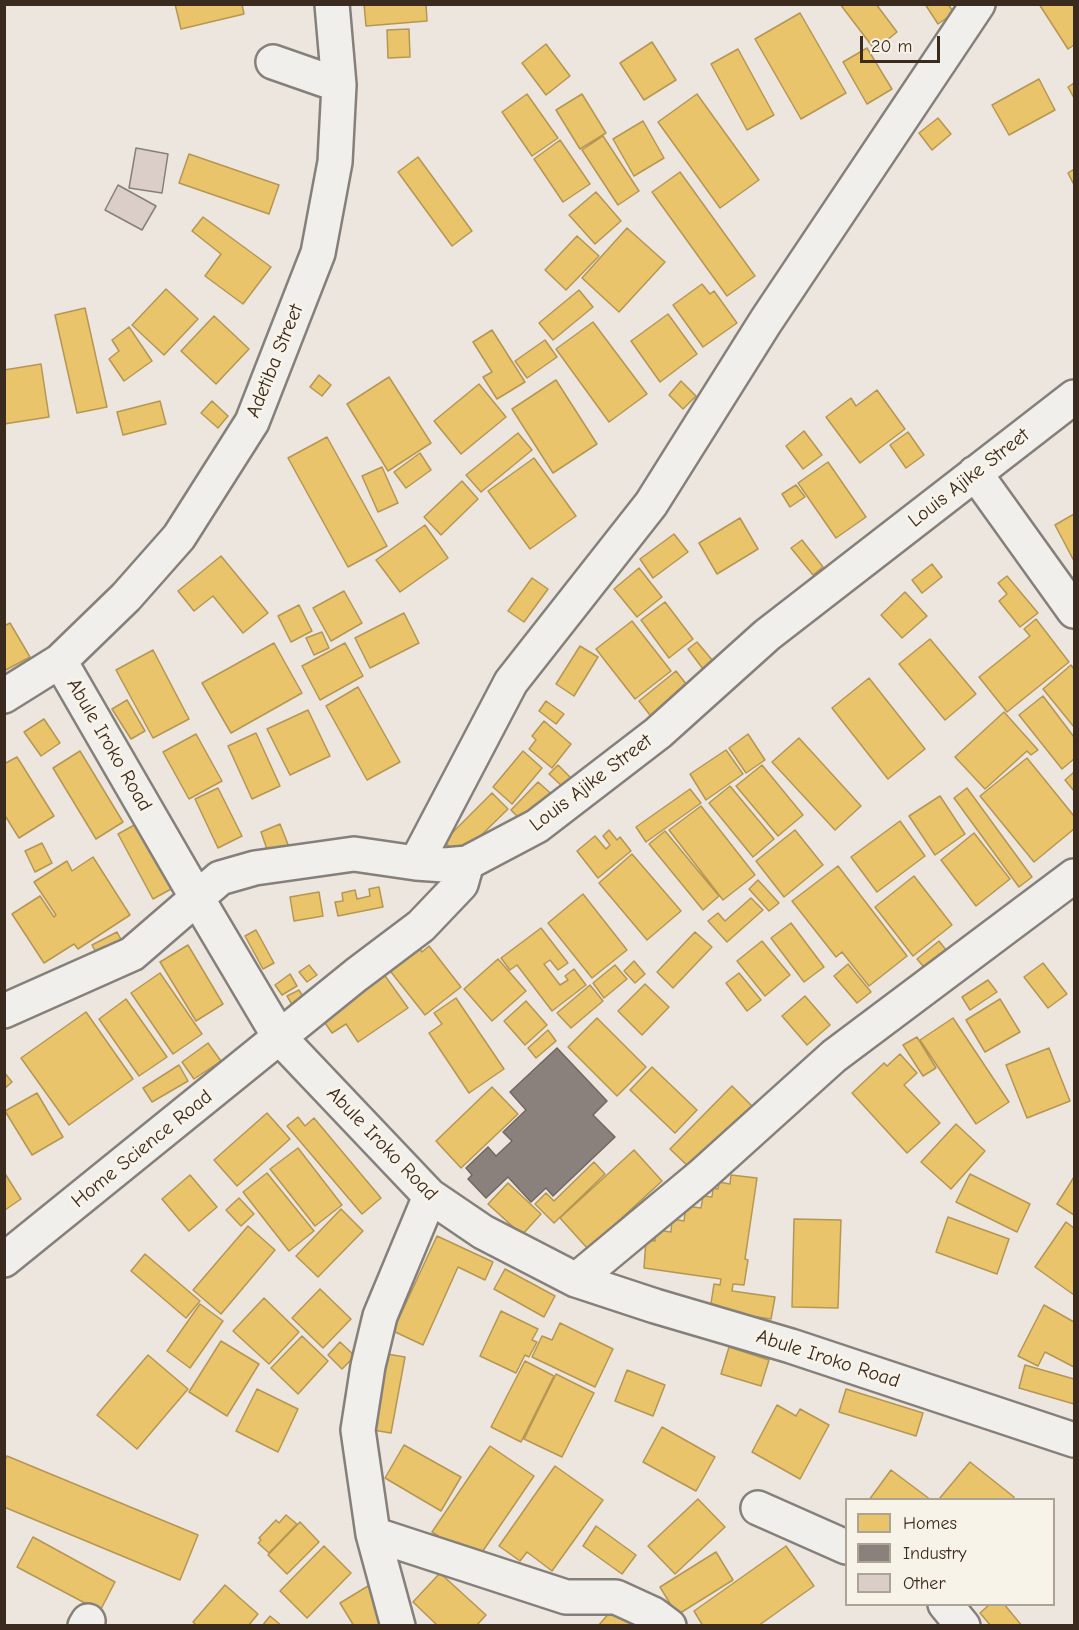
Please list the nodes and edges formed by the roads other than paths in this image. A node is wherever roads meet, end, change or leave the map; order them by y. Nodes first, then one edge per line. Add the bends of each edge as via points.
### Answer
1 (332, 4) edge
2 (978, 4) edge
3 (273, 62) dead end
4 (339, 85) junction
5 (1074, 397) edge
6 (975, 473) junction
7 (1074, 611) edge
8 (60, 661) junction
9 (4, 696) edge
10 (416, 863) junction
11 (467, 863) junction
12 (1074, 876) edge
13 (196, 898) junction
14 (4, 1011) edge
15 (280, 1038) junction
16 (430, 1196) junction
17 (4, 1260) edge
18 (576, 1280) junction
19 (1074, 1440) edge
20 (758, 1508) dead end
21 (373, 1534) junction
22 (845, 1547) edge
23 (946, 1606) edge
24 (398, 1626) edge
25 (669, 1626) edge
26 (963, 1626) edge

1 - 4 street, Adetiba Street
2 - 10 street via 766,321 651,504 511,682
3 - 4 street
4 - 8 street, Adetiba Street via 336,162 318,253 252,422 179,537 126,597
5 - 6 street, Louis Ajike Street
6 - 7 street
6 - 11 street, Louis Ajike Street via 767,635 658,733 578,795 537,826
8 - 9 street, Adetiba Street
8 - 13 street, Abule Iroko Road
10 - 11 street, Louis Ajike Street
10 - 13 street, Louis Ajike Street via 354,854 255,868 220,878
11 - 15 street, Home Science Road via 461,884 421,926
12 - 18 street via 834,1056 701,1176
13 - 14 street, Louis Ajike Street via 132,954
13 - 15 street, Abule Iroko Road
15 - 16 street, Abule Iroko Road
15 - 17 street, Home Science Road
16 - 18 street, Abule Iroko Road via 483,1232
16 - 21 street via 380,1316 368,1366 358,1430
18 - 19 street, Abule Iroko Road
20 - 22 street
21 - 24 street
21 - 25 street via 566,1597 616,1597
23 - 26 street

